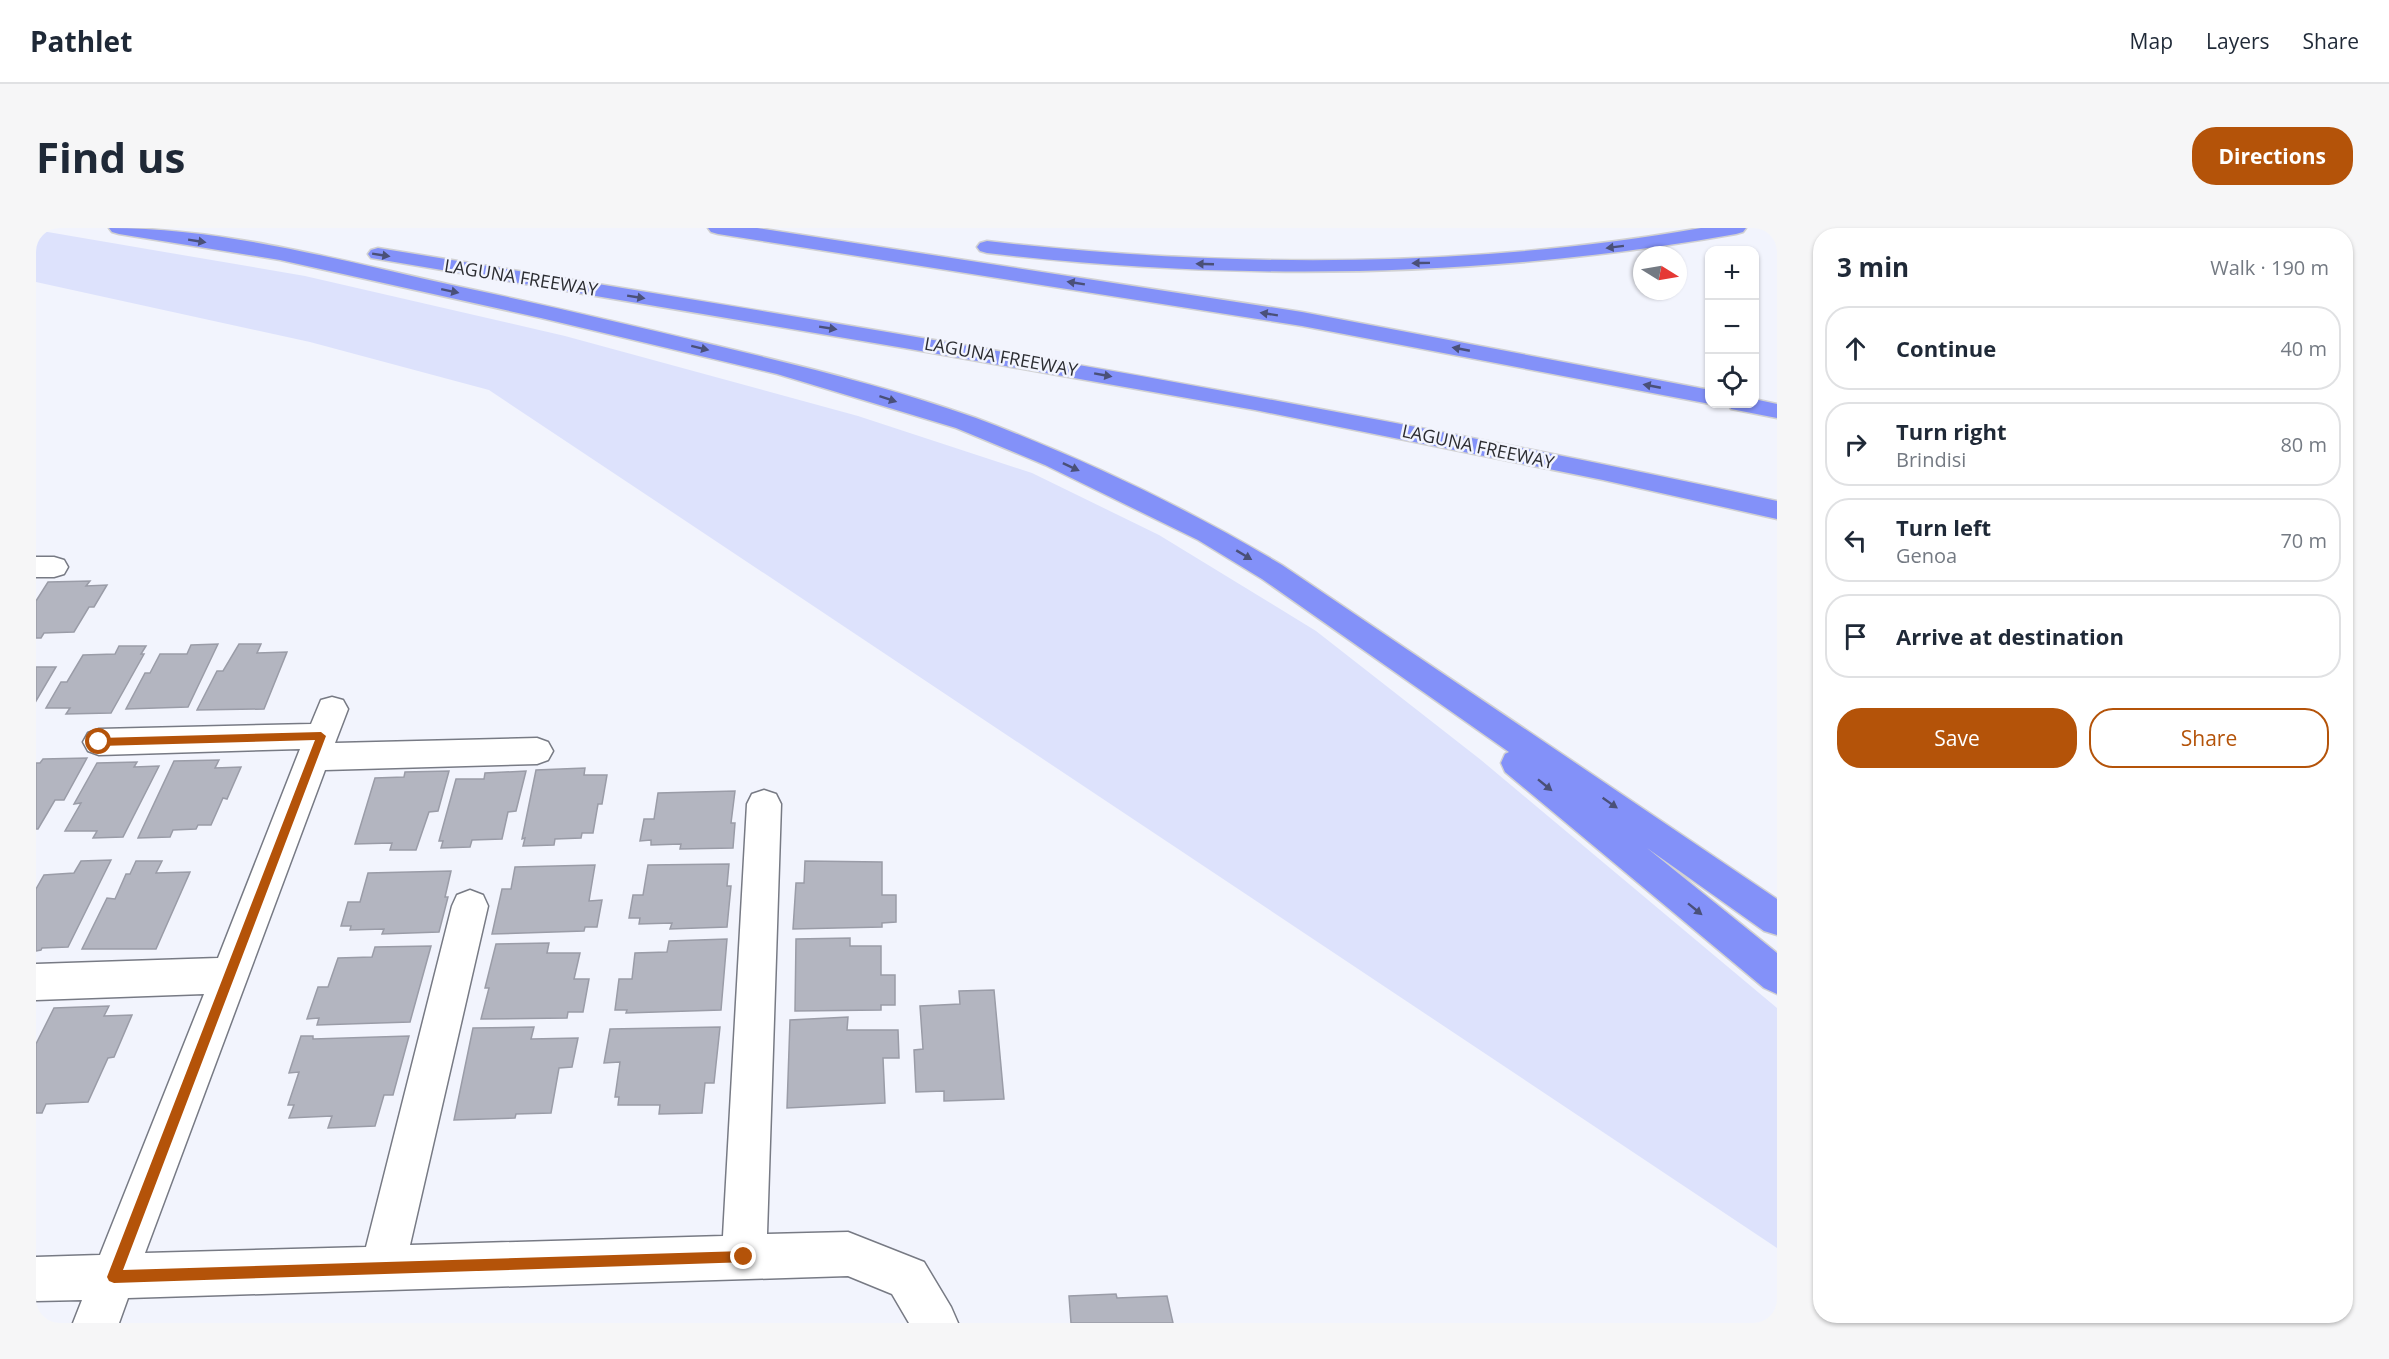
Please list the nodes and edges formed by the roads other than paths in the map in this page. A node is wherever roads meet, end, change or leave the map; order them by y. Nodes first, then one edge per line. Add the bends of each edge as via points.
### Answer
1 (119, 228) edge
2 (220, 228) edge
3 (718, 228) edge
4 (828, 228) edge
5 (1736, 228) edge
6 (908, 238) dead end
7 (965, 245) dead end
8 (1705, 396) edge
9 (1759, 408) edge
10 (1777, 411) edge
11 (1777, 510) edge
12 (1337, 615) junction
13 (322, 734) junction
14 (99, 742) dead end
15 (537, 751) dead end
16 (764, 804) dead end
17 (470, 906) dead end
18 (1777, 919) edge
19 (229, 975) junction
20 (1777, 976) edge
21 (36, 982) edge
22 (744, 1257) junction
23 (383, 1268) junction
24 (114, 1277) junction
25 (36, 1279) edge
26 (96, 1323) edge
27 (934, 1323) edge

1 -> 12 highway via 280,254 541,310 784,369 965,423 1054,459 1208,533
2 -> 11 highway, LAGUNA FREEWAY via 1277,405
8 -> 3 highway via 1302,319
4 - 6 highway
5 -> 7 highway via 1672,240 1504,259 1369,264 1205,264
9 - 10 highway
12 -> 18 highway
12 -> 20 highway
13 - 14 street
13 - 15 street
13 - 19 street
16 - 22 street
17 - 23 street
19 - 21 street
19 - 24 street
22 - 23 street
22 - 27 street via 848,1254 908,1278
23 - 24 street
24 - 25 street
24 - 26 street

